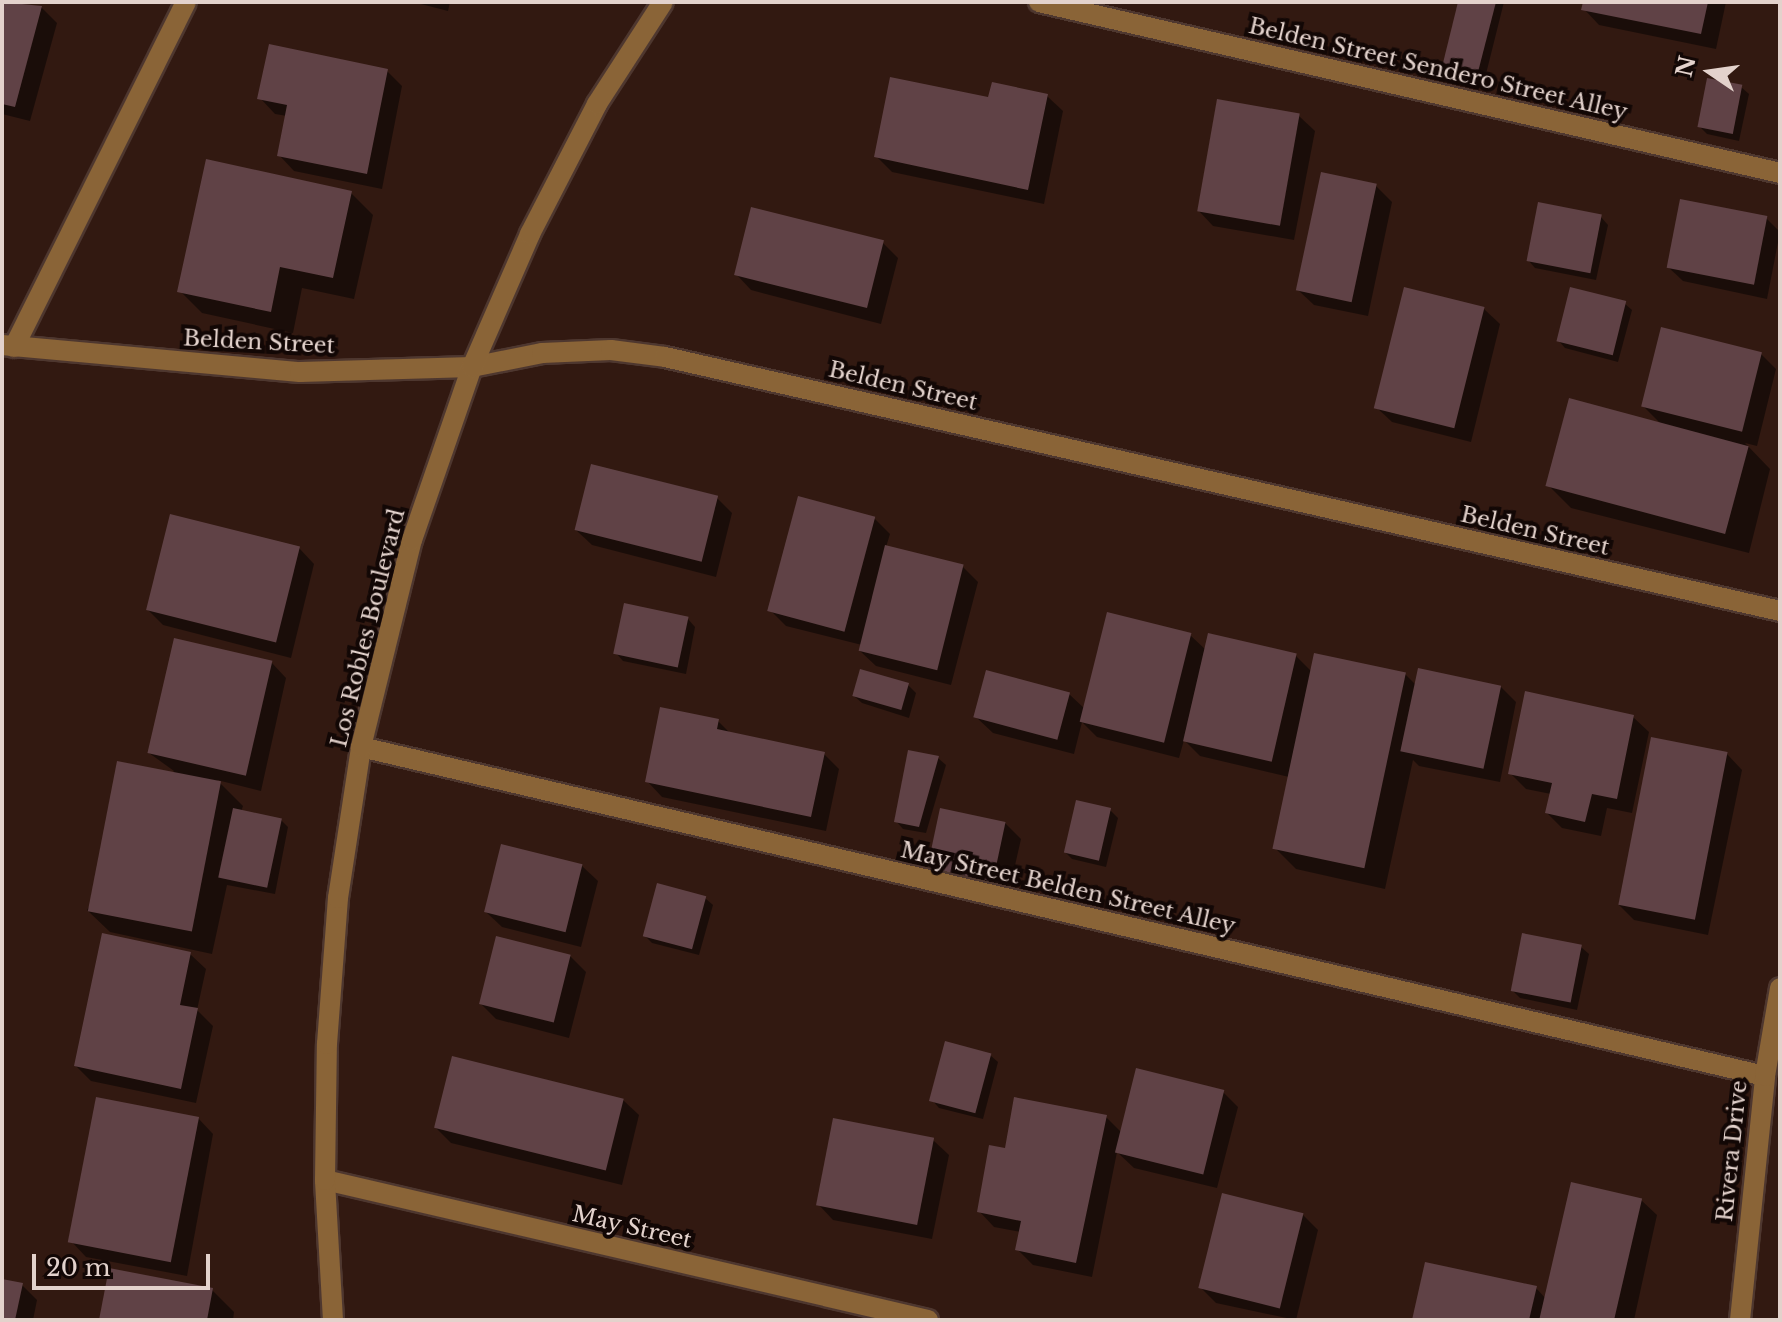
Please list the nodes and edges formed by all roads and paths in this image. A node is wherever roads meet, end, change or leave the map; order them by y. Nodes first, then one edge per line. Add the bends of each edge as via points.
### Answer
1 (186, 2) edge
2 (663, 2) edge
3 (1039, 2) edge
4 (1780, 173) edge
5 (8, 346) edge
6 (472, 367) junction
7 (1780, 611) edge
8 (361, 747) junction
9 (1780, 988) edge
10 (1765, 1076) junction
11 (325, 1180) junction
12 (333, 1320) edge
13 (928, 1320) edge
14 (1740, 1320) edge

1 - 5 street
2 - 6 street, Los Robles Boulevard via 597,104 530,234
3 - 4 street, Belden Street Sendero Street Alley
5 - 6 street, Belden Street via 300,372
6 - 7 street, Belden Street via 556,352 611,350 665,357
6 - 8 street, Los Robles Boulevard via 412,540
8 - 10 street, May Street Belden Street Alley
8 - 11 street, Los Robles Boulevard via 338,898 327,1044
9 - 10 street, Rivera Drive
10 - 14 street, Rivera Drive
11 - 12 street, Los Robles Boulevard
11 - 13 street, May Street

